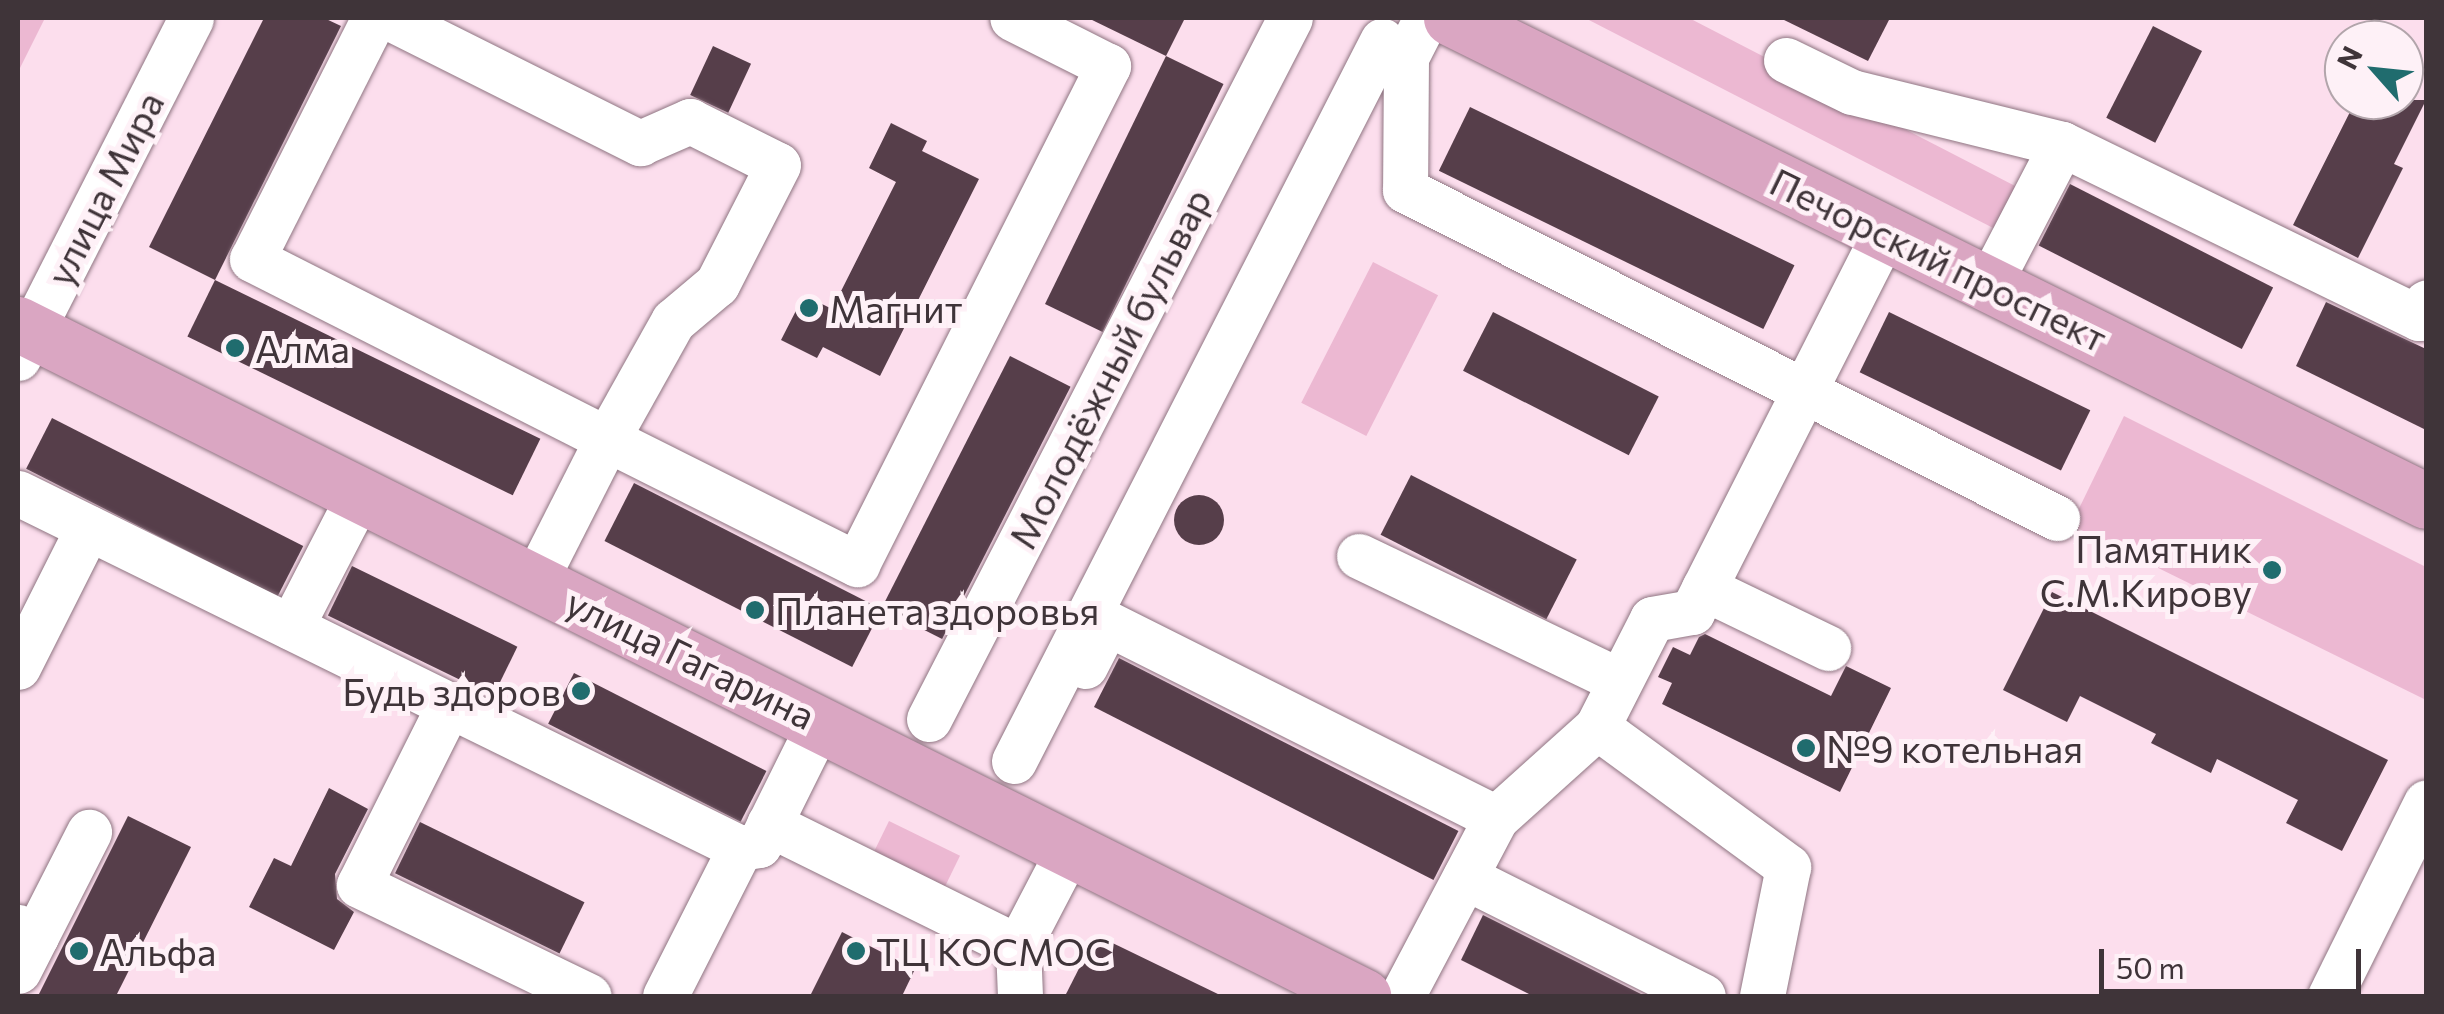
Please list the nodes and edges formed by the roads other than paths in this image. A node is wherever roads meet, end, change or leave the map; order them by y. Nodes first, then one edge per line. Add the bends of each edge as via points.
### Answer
1 (191, 18) edge
2 (374, 18) edge
3 (390, 18) edge
4 (1012, 18) edge
5 (1290, 18) edge
6 (1426, 18) edge
7 (1451, 18) edge
8 (1382, 42) dead end
9 (1786, 60) dead end
10 (2062, 144) junction
11 (1885, 232) junction
12 (1989, 284) junction
13 (2426, 304) edge
14 (22, 337) edge
15 (1804, 393) junction
16 (607, 439) junction
17 (18, 493) edge
18 (359, 494) junction
19 (2426, 501) edge
20 (2057, 518) dead end
21 (88, 528) junction
22 (1359, 556) dead end
23 (535, 581) junction
24 (1704, 588) junction
25 (291, 628) junction
26 (1828, 648) dead end
27 (18, 667) edge
28 (1620, 681) junction
29 (449, 705) junction
30 (929, 719) dead end
31 (820, 722) junction
32 (1597, 727) junction
33 (1014, 761) dead end
34 (2426, 803) edge
35 (1008, 816) junction
36 (1496, 818) junction
37 (88, 832) dead end
38 (754, 836) junction
39 (1070, 847) junction
40 (1465, 876) junction
41 (24, 945) edge
42 (1024, 983) edge
43 (588, 996) edge
44 (664, 996) edge
45 (1363, 996) edge
46 (1402, 996) edge
47 (1703, 996) edge
48 (1762, 996) edge
49 (2330, 996) edge

1 - 14 street, улица Мира
2 - 16 street via 252,259
3 - 16 street via 640,143 690,121 778,165 717,284 672,321
4 - 16 street via 1108,66 856,564
5 - 30 street, Молодёжный бульвар
6 - 15 street via 1406,57 1405,190
7 - 11 main road, Печорский проспект
8 - 33 street
9 - 10 street via 1852,92
10 - 12 street
10 - 13 street via 2419,318
11 - 12 main road, Печорский проспект
11 - 15 street
12 - 19 main road, Печорский проспект
14 - 18 main road, улица Гагарина
15 - 20 street
15 - 24 street
16 - 23 street
17 - 21 street
18 - 23 main road, улица Гагарина
18 - 25 street
21 - 25 street
21 - 27 street
22 - 28 street
23 - 31 main road, улица Гагарина
24 - 26 street
24 - 28 street via 1692,612 1652,619
25 - 29 street
28 - 32 street
29 - 38 street
29 - 43 street via 359,885
31 - 35 main road, улица Гагарина
31 - 38 street
32 - 36 street
32 - 48 street via 1788,867
34 - 49 street
35 - 36 street via 1107,623
35 - 39 main road, улица Гагарина
36 - 40 street
37 - 41 street
38 - 42 street
38 - 44 street
39 - 42 street
39 - 45 main road, улица Гагарина
40 - 46 street
40 - 47 street

